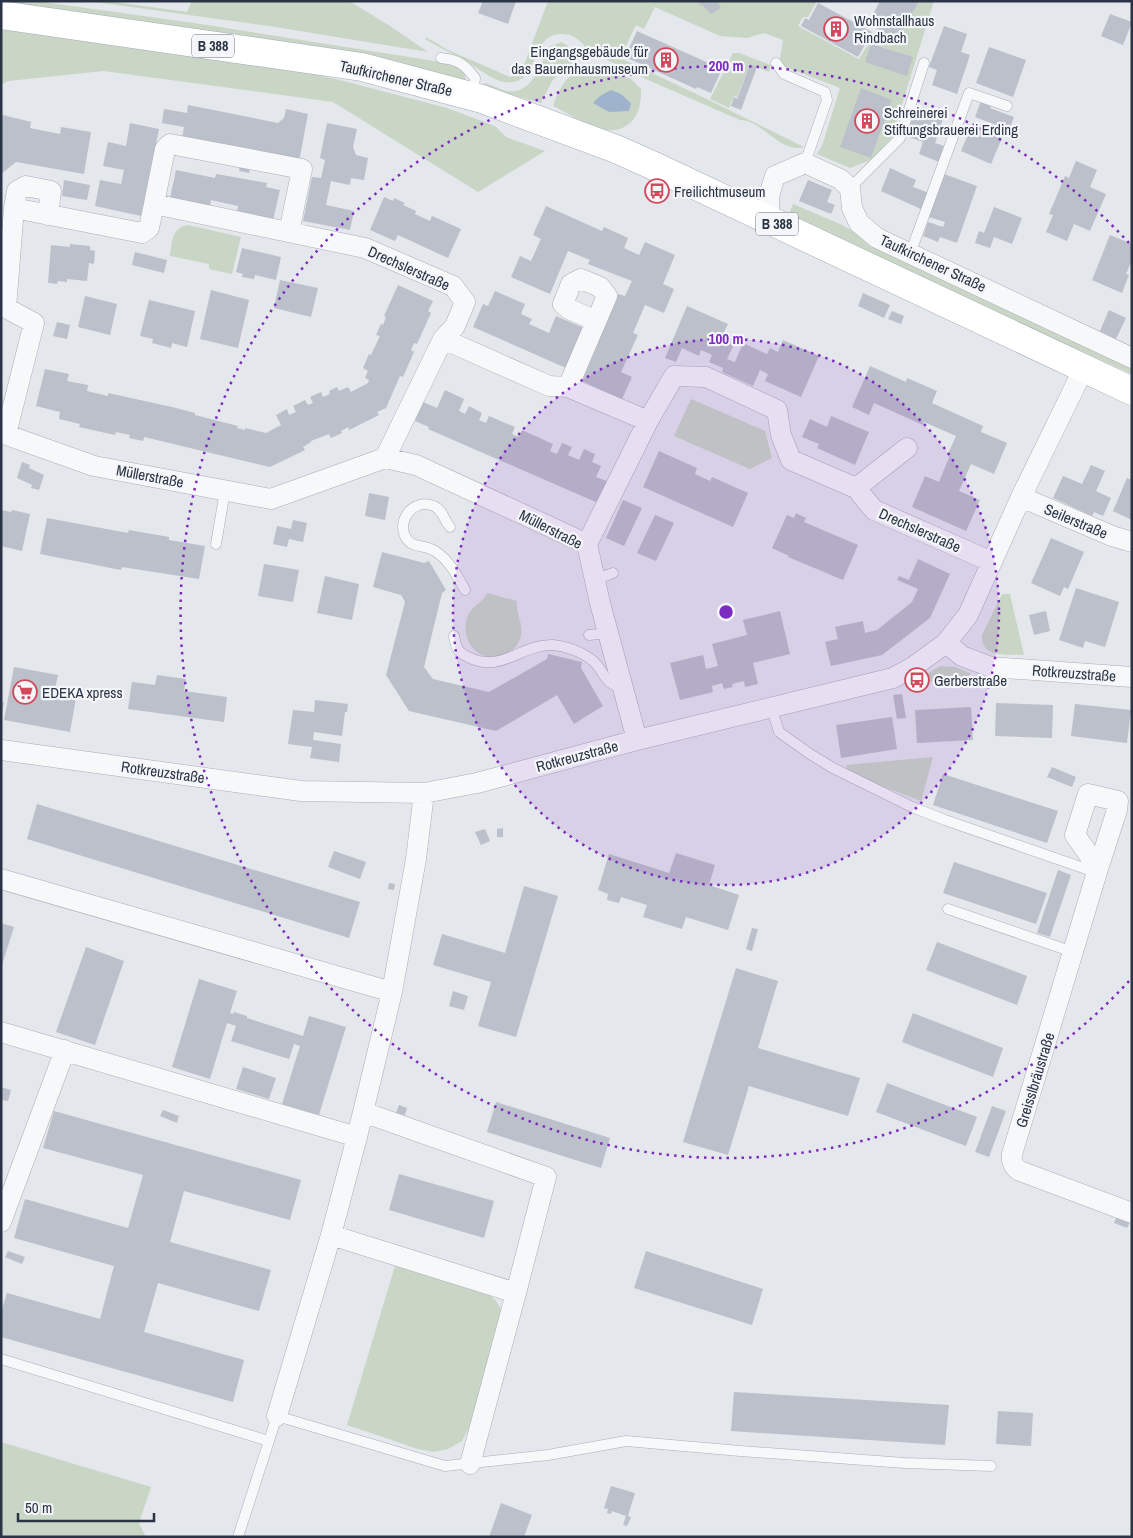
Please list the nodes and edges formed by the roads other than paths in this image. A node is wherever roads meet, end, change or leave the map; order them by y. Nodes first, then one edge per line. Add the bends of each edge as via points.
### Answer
1 (1, 16) edge
2 (441, 58) dead end
3 (776, 63) dead end
4 (924, 64) dead end
5 (473, 96) junction
6 (1007, 106) dead end
7 (805, 163) junction
8 (850, 188) junction
9 (154, 204) junction
10 (769, 220) junction
11 (289, 232) junction
12 (910, 254) junction
13 (596, 321) dead end
14 (442, 339) junction
15 (1132, 358) edge
16 (1083, 370) junction
17 (568, 387) junction
18 (1132, 392) edge
19 (648, 421) junction
20 (4, 433) edge
21 (907, 448) dead end
22 (385, 458) junction
23 (856, 488) junction
24 (225, 491) junction
25 (1021, 497) junction
26 (450, 527) dead end
27 (1132, 542) edge
28 (216, 544) dead end
29 (587, 544) junction
30 (992, 562) junction
31 (465, 590) dead end
32 (454, 636) dead end
33 (946, 643) junction
34 (1132, 677) edge
35 (622, 687) junction
36 (775, 719) dead end
37 (637, 740) junction
38 (1, 750) edge
39 (424, 793) junction
40 (1097, 872) joint
41 (1, 879) edge
42 (948, 909) dead end
43 (1073, 952) junction
44 (392, 992) junction
45 (1, 1032) edge
46 (65, 1050) junction
47 (363, 1112) junction
48 (357, 1137) junction
49 (1132, 1214) edge
50 (1, 1222) edge
51 (331, 1235) junction
52 (516, 1293) junction
53 (1, 1359) edge
54 (277, 1416) junction
55 (268, 1441) junction
56 (470, 1464) junction
57 (991, 1466) dead end
58 (238, 1537) edge

1 - 5 main road, Taufkirchener Straße / B 388 via 362,67
2 - 5 lane via 455,60 471,72 475,78
3 - 7 lane via 784,74 825,92 827,100
4 - 8 lane via 900,138
5 - 10 main road, Taufkirchener Straße / B 388 via 616,149
6 - 12 lane via 970,93
7 - 8 street via 840,179
7 - 10 street via 775,176 769,196
8 - 12 street, Taufkirchener Straße via 852,208 859,223 877,238
9 - 11 street, Drechslerstraße
9 - 11 street via 165,149 170,144 302,169
9 - 20 street via 149,228 142,233 14,208 6,308 34,323
10 - 16 main road, Taufkirchener Straße / B 388
11 - 14 street, Drechslerstraße via 365,248 453,286 465,302 455,326
12 - 15 street, Taufkirchener Straße
13 - 17 street
14 - 17 street via 549,386
14 - 22 street
16 - 18 main road, Taufkirchener Straße / B 388
16 - 25 street
17 - 19 street
19 - 23 street, Drechslerstraße via 674,376 706,377 777,410 791,460
19 - 29 street, Drechslerstraße
20 - 24 street, Müllerstraße via 94,466
21 - 23 street
22 - 24 street, Müllerstraße via 271,499
22 - 29 street, Müllerstraße via 416,465
23 - 30 street, Drechslerstraße via 874,510
24 - 28 lane
25 - 27 street, Seilerstraße
25 - 30 street
26 - 31 lane via 438,509 422,504 408,512 403,528 411,543 434,550 448,563
29 - 35 street, Müllerstraße via 603,576 599,634
30 - 33 street via 968,615
32 - 35 lane via 461,654 485,663 535,648 566,647 593,661 609,684
33 - 34 street, Rotkreuzstraße via 962,656 991,667
33 - 37 street, Rotkreuzstraße via 893,678
35 - 37 street, Müllerstraße
36 - 40 lane via 778,732 810,754 912,807
37 - 39 street, Rotkreuzstraße via 477,783
38 - 39 street, Rotkreuzstraße via 302,791
39 - 44 street via 416,859
40 - 43 street, Greisslbräustraße
41 - 44 street
42 - 43 lane
43 - 49 street, Greisslbräustraße via 1012,1161 1020,1171
44 - 47 street
45 - 46 street
46 - 48 street
46 - 50 street
47 - 48 street
47 - 52 street via 546,1177
48 - 51 street
51 - 52 street
51 - 54 street
52 - 56 street
53 - 55 lane
54 - 55 lane
54 - 56 lane via 445,1466
55 - 58 lane
56 - 57 lane via 626,1441 895,1462

